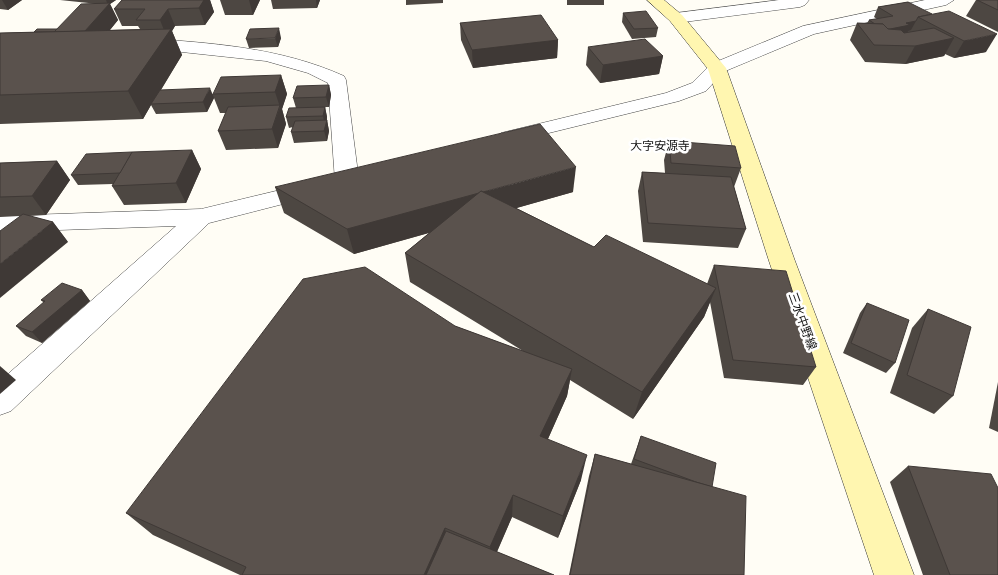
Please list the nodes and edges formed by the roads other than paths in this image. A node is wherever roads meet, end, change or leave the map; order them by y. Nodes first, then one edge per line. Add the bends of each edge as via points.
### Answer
1 (655, 0) edge
2 (801, 0) edge
3 (946, 0) edge
4 (676, 18) junction
5 (120, 42) edge
6 (717, 68) junction
7 (492, 141) edge
8 (201, 217) junction
9 (0, 224) edge
10 (0, 400) edge
11 (894, 575) edge

1 - 4 main road, 三水中野線
2 - 4 street
3 - 6 street via 809,30
4 - 6 main road, 三水中野線
5 - 8 street via 270,55 314,67 338,80 356,178
6 - 7 street via 699,87 672,97
6 - 11 main road, 三水中野線
8 - 9 street
8 - 10 street

